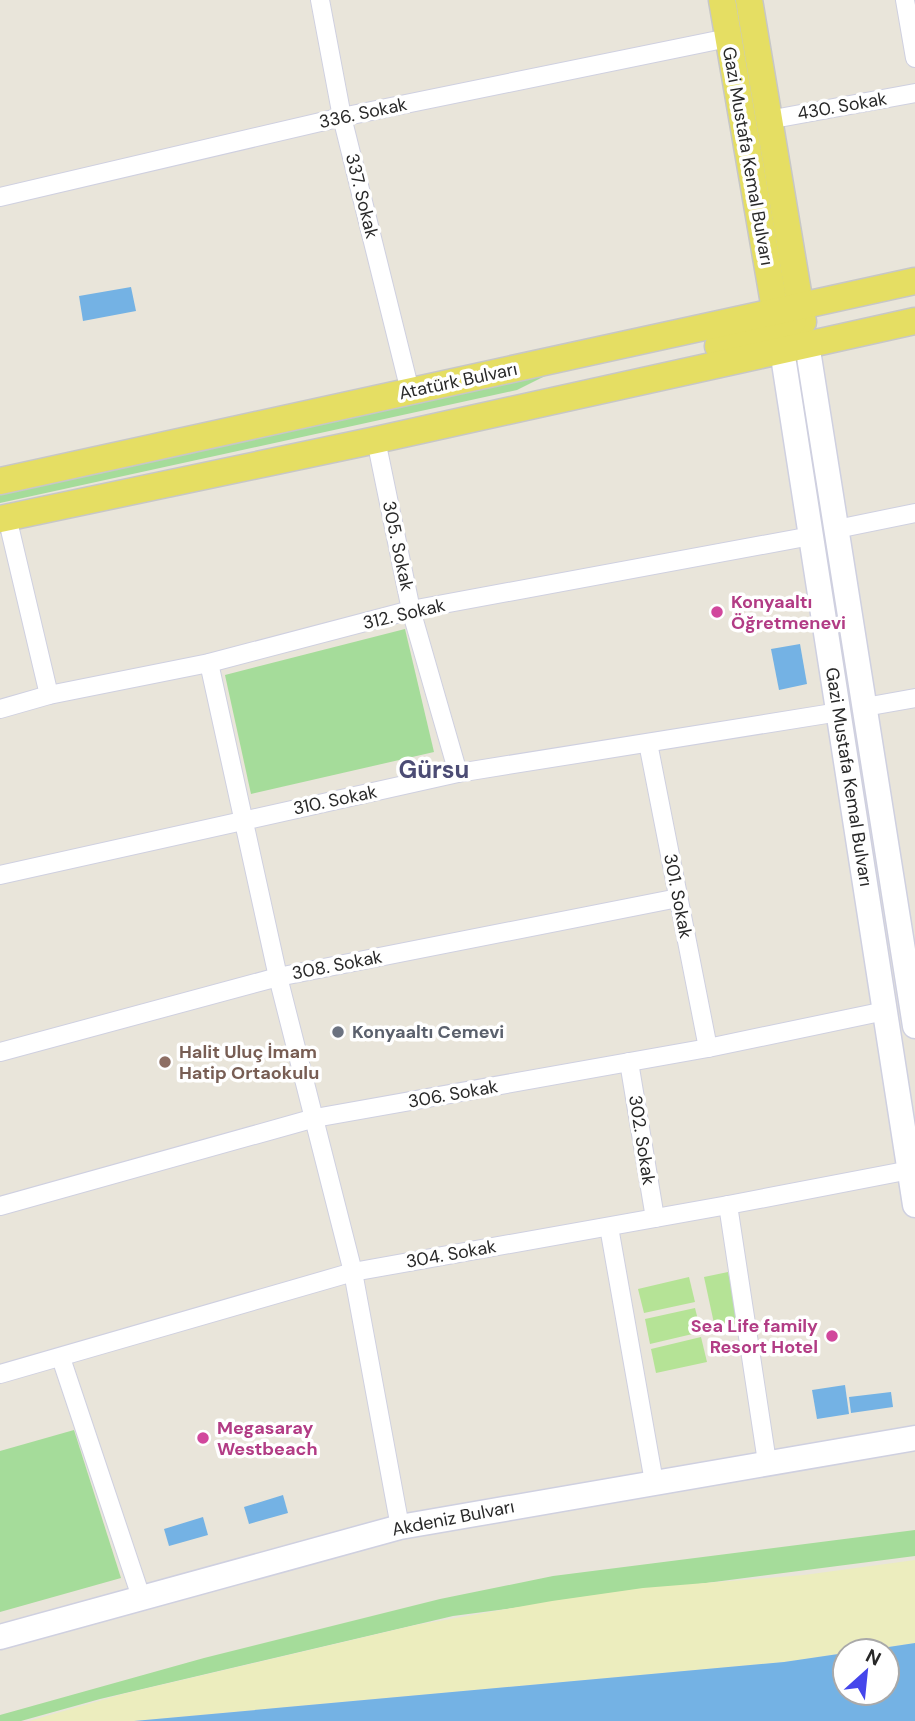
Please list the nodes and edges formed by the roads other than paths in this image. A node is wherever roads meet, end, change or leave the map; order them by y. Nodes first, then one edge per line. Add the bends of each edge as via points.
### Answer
1 (320, 0) edge
2 (722, 0) edge
3 (748, 0) edge
4 (905, 0) edge
5 (728, 38) junction
6 (915, 58) edge
7 (915, 93) edge
8 (342, 117) junction
9 (768, 120) junction
10 (0, 197) edge
11 (915, 281) edge
12 (915, 321) edge
13 (788, 329) junction
14 (410, 391) junction
15 (376, 440) junction
16 (0, 481) edge
17 (915, 513) edge
18 (4, 518) edge
19 (837, 529) junction
20 (811, 536) junction
21 (411, 610) junction
22 (209, 663) junction
23 (49, 695) junction
24 (915, 698) edge
25 (865, 708) junction
26 (0, 709) edge
27 (839, 712) junction
28 (648, 743) junction
29 (458, 773) junction
30 (243, 820) junction
31 (0, 875) edge
32 (678, 898) junction
33 (278, 977) junction
34 (886, 1011) junction
35 (914, 1013) edge
36 (708, 1048) junction
37 (0, 1052) edge
38 (629, 1062) junction
39 (316, 1118) junction
40 (913, 1170) edge
41 (728, 1205) junction
42 (915, 1205) edge
43 (0, 1206) edge
44 (655, 1218) junction
45 (609, 1227) junction
46 (353, 1272) junction
47 (61, 1358) junction
48 (0, 1374) edge
49 (915, 1438) edge
50 (767, 1462) junction
51 (654, 1482) junction
52 (400, 1527) junction
53 (141, 1597) junction
54 (68, 1618) junction
55 (0, 1637) edge
56 (0, 1652) edge

1 - 8 street, 337. Sokak
2 - 5 main road, Gazi Mustafa Kemal Bulvarı
3 - 9 main road, Gazi Mustafa Kemal Bulvarı
4 - 6 street
5 - 8 street, 336. Sokak
5 - 13 main road, Gazi Mustafa Kemal Bulvarı
7 - 9 street, 430. Sokak
8 - 10 street, 336. Sokak
8 - 14 street, 337. Sokak
9 - 13 main road, Gazi Mustafa Kemal Bulvarı
11 - 13 main road, Atatürk Bulvarı
12 - 13 main road, Atatürk Bulvarı
13 - 14 main road, Atatürk Bulvarı
13 - 15 main road via 564,381 498,413
13 - 19 main road, Gazi Mustafa Kemal Bulvarı
13 - 20 main road, Gazi Mustafa Kemal Bulvarı
14 - 16 main road, Atatürk Bulvarı
15 - 18 main road
15 - 21 street, 305. Sokak
17 - 19 street
18 - 23 street
19 - 25 main road, Gazi Mustafa Kemal Bulvarı
20 - 21 street, 312. Sokak
20 - 27 main road, Gazi Mustafa Kemal Bulvarı
21 - 22 street, 312. Sokak
21 - 29 street, 305. Sokak
22 - 23 street, 312. Sokak
22 - 30 street
23 - 26 street, 312. Sokak
24 - 25 street
25 - 35 main road, Gazi Mustafa Kemal Bulvarı
27 - 28 street, 310. Sokak
27 - 34 main road, Gazi Mustafa Kemal Bulvarı
28 - 29 street, 310. Sokak
28 - 32 street, 301. Sokak
29 - 30 street, 310. Sokak
30 - 31 street, 310. Sokak
30 - 33 street
32 - 33 street, 308. Sokak
32 - 36 street, 301. Sokak
33 - 37 street, 308. Sokak
33 - 39 street
34 - 35 main road, 306. Sokak
34 - 36 street, 306. Sokak
34 - 40 main road, Gazi Mustafa Kemal Bulvarı
36 - 38 street, 306. Sokak
38 - 39 street, 306. Sokak
38 - 44 street, 302. Sokak
39 - 43 street, 306. Sokak
39 - 46 street
40 - 41 street, 304. Sokak
40 - 42 main road, Gazi Mustafa Kemal Bulvarı
41 - 44 street, 304. Sokak
41 - 50 street
44 - 45 street, 304. Sokak
45 - 46 street, 304. Sokak
45 - 51 street
46 - 47 street, 304. Sokak
46 - 52 street
47 - 48 street, 304. Sokak
47 - 53 street
49 - 50 main road, Akdeniz Bulvarı
50 - 51 main road, Akdeniz Bulvarı
51 - 52 main road, Akdeniz Bulvarı
52 - 53 main road, Akdeniz Bulvarı
53 - 54 main road, Akdeniz Bulvarı
54 - 55 main road, Akdeniz Bulvarı
54 - 56 main road

